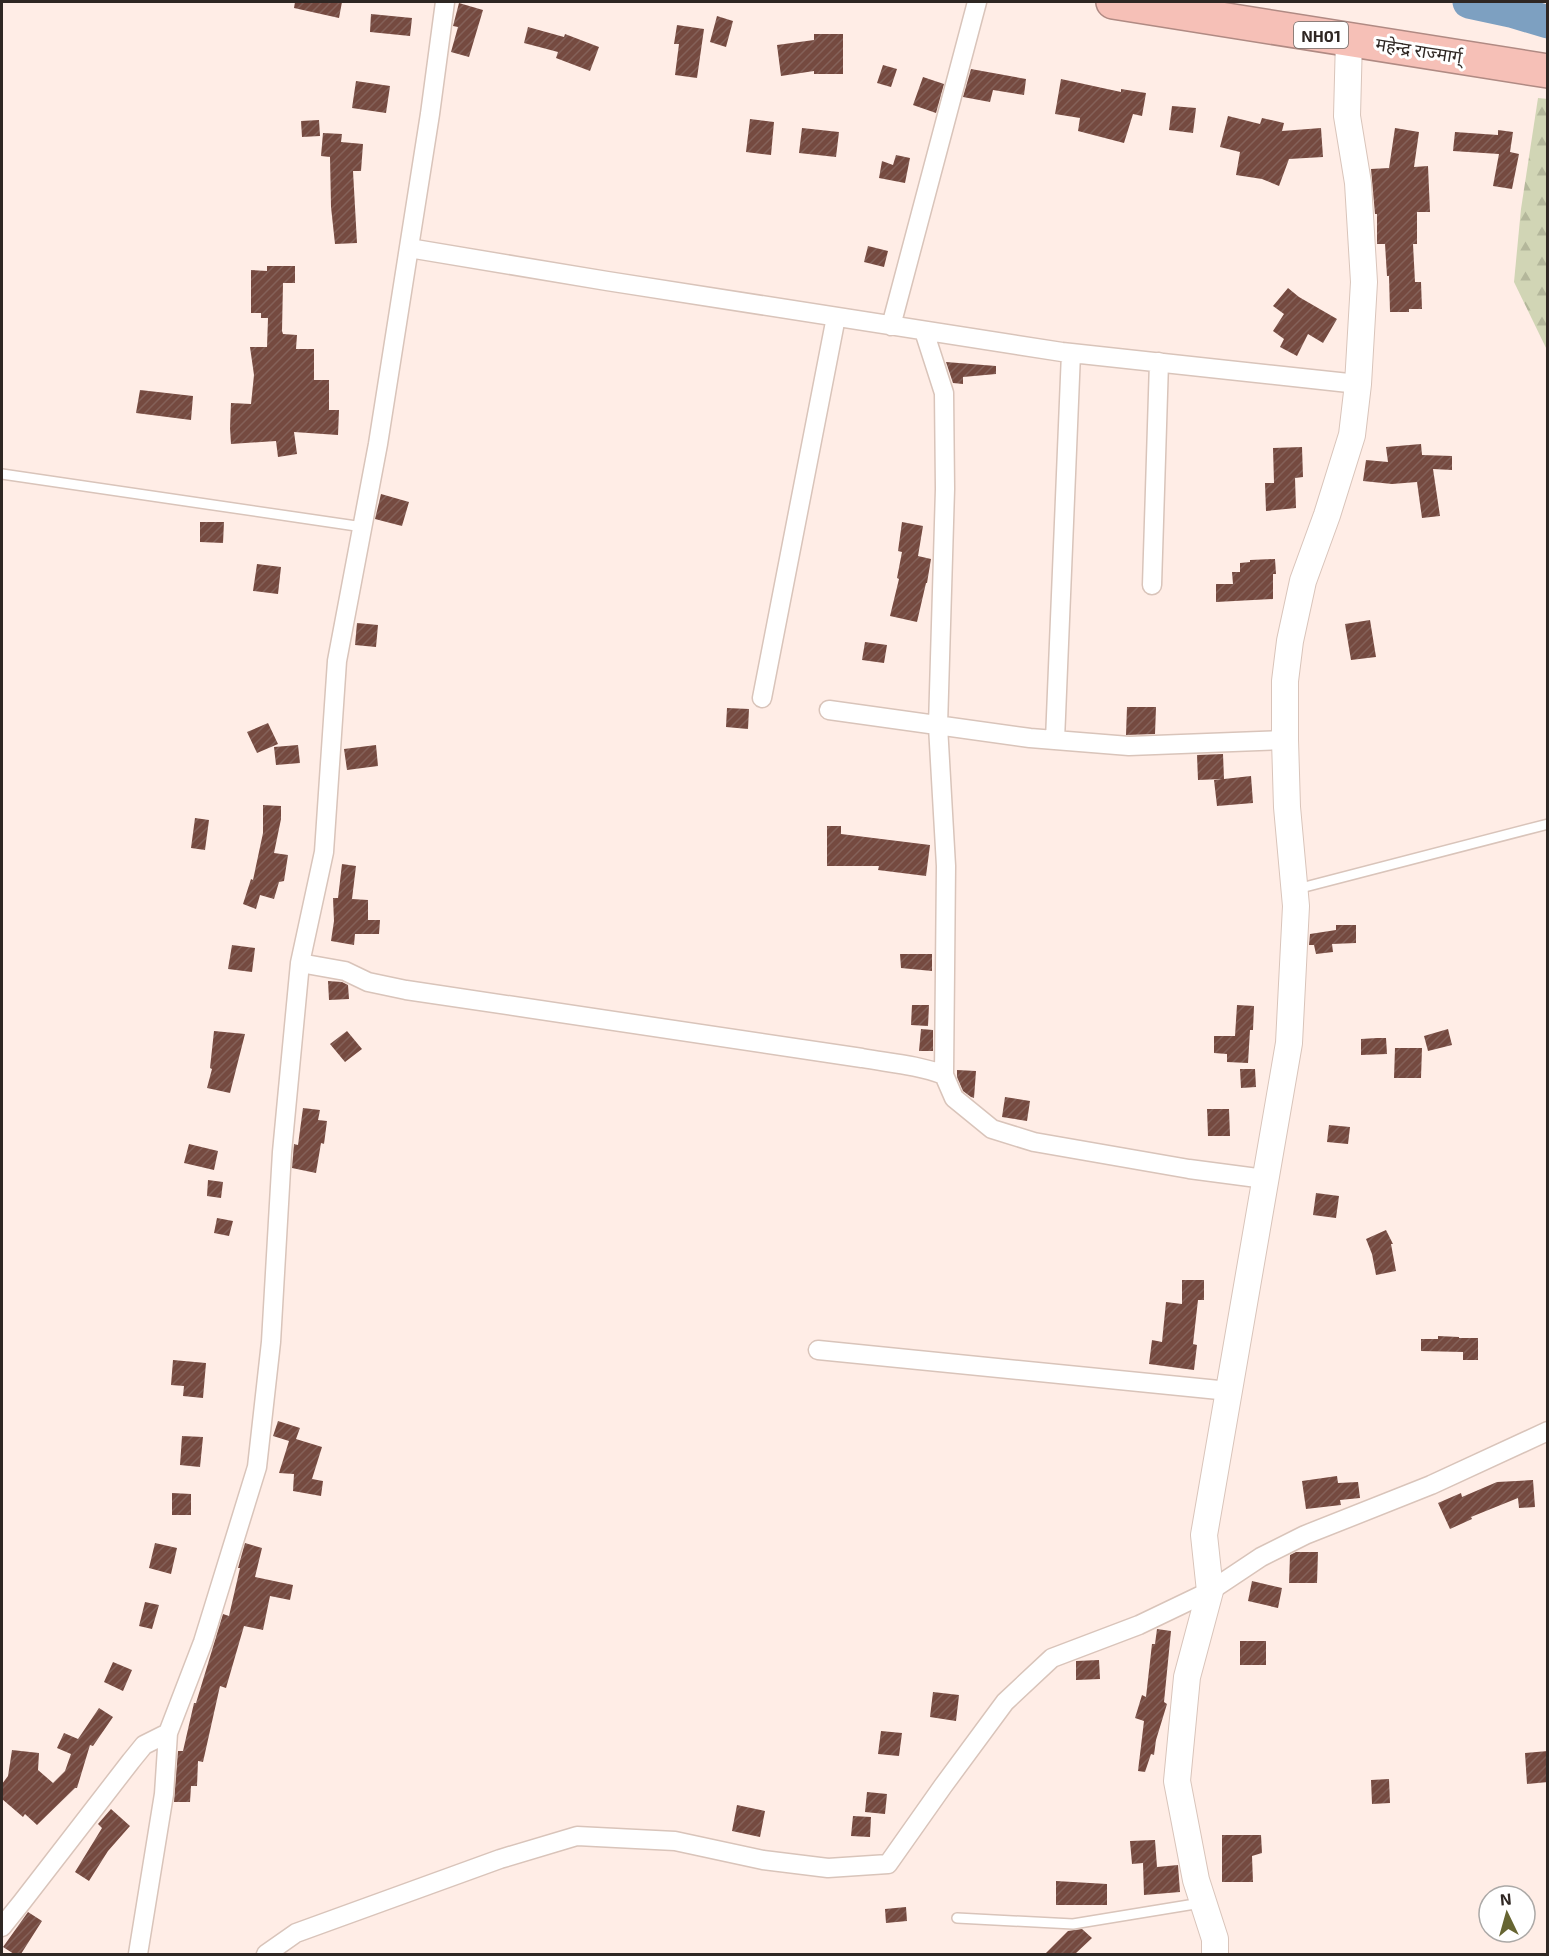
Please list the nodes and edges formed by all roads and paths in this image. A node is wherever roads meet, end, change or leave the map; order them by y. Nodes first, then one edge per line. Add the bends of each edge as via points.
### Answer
1 (445, 2) edge
2 (977, 2) edge
3 (1113, 2) edge
4 (1349, 39) junction
5 (1538, 70) edge
6 (409, 248) junction
7 (836, 317) junction
8 (891, 326) junction
9 (924, 331) junction
10 (1071, 353) junction
11 (1159, 362) junction
12 (1358, 384) junction
13 (2, 474) edge
14 (363, 527) junction
15 (1152, 585) dead end
16 (762, 698) dead end
17 (829, 710) dead end
18 (938, 726) junction
19 (1054, 740) junction
20 (1285, 740) junction
21 (1548, 824) edge
22 (1294, 890) junction
23 (300, 963) junction
24 (944, 1075) junction
25 (1265, 1179) junction
26 (818, 1350) dead end
27 (1229, 1392) junction
28 (1548, 1431) edge
29 (1210, 1591) junction
30 (168, 1733) junction
31 (1203, 1903) junction
32 (957, 1918) dead end
33 (2, 1927) edge
34 (138, 1954) edge
35 (267, 1954) edge
36 (1215, 1954) edge

1 - 6 street
2 - 8 street
3 - 4 highway, महेन्द्र राज्मार्ग् / NH01
4 - 5 highway, महेन्द्र राज्मार्ग् / NH01
4 - 12 street via 1347,116 1358,183 1364,282
6 - 7 street
6 - 14 street
7 - 8 street
7 - 16 street
8 - 9 street
9 - 10 street
9 - 18 street via 944,393
10 - 11 street
10 - 19 street
11 - 12 street
11 - 15 street
12 - 20 street via 1352,435 1303,580 1290,641
13 - 14 lane
14 - 23 street via 337,661 324,852
17 - 18 street
18 - 19 street
18 - 24 street via 946,866
19 - 20 street via 1129,746
20 - 22 street
21 - 22 lane
22 - 25 street via 1289,1043
23 - 24 street via 345,971 368,982 406,990 926,1068
23 - 30 street via 282,1152 272,1342 257,1467 203,1642
24 - 25 street via 954,1098 992,1129 1034,1142
25 - 27 street
26 - 27 street
27 - 29 street via 1204,1535
28 - 29 street via 1431,1485 1305,1535 1261,1557
29 - 31 street via 1187,1677 1177,1781
29 - 35 street via 1139,1625 1052,1658 1005,1702 888,1864 828,1868 763,1860 675,1841 577,1836 500,1859 296,1932
30 - 33 street via 144,1745 130,1761
30 - 34 street via 164,1794
31 - 32 lane via 1073,1924
31 - 36 street via 1215,1939

